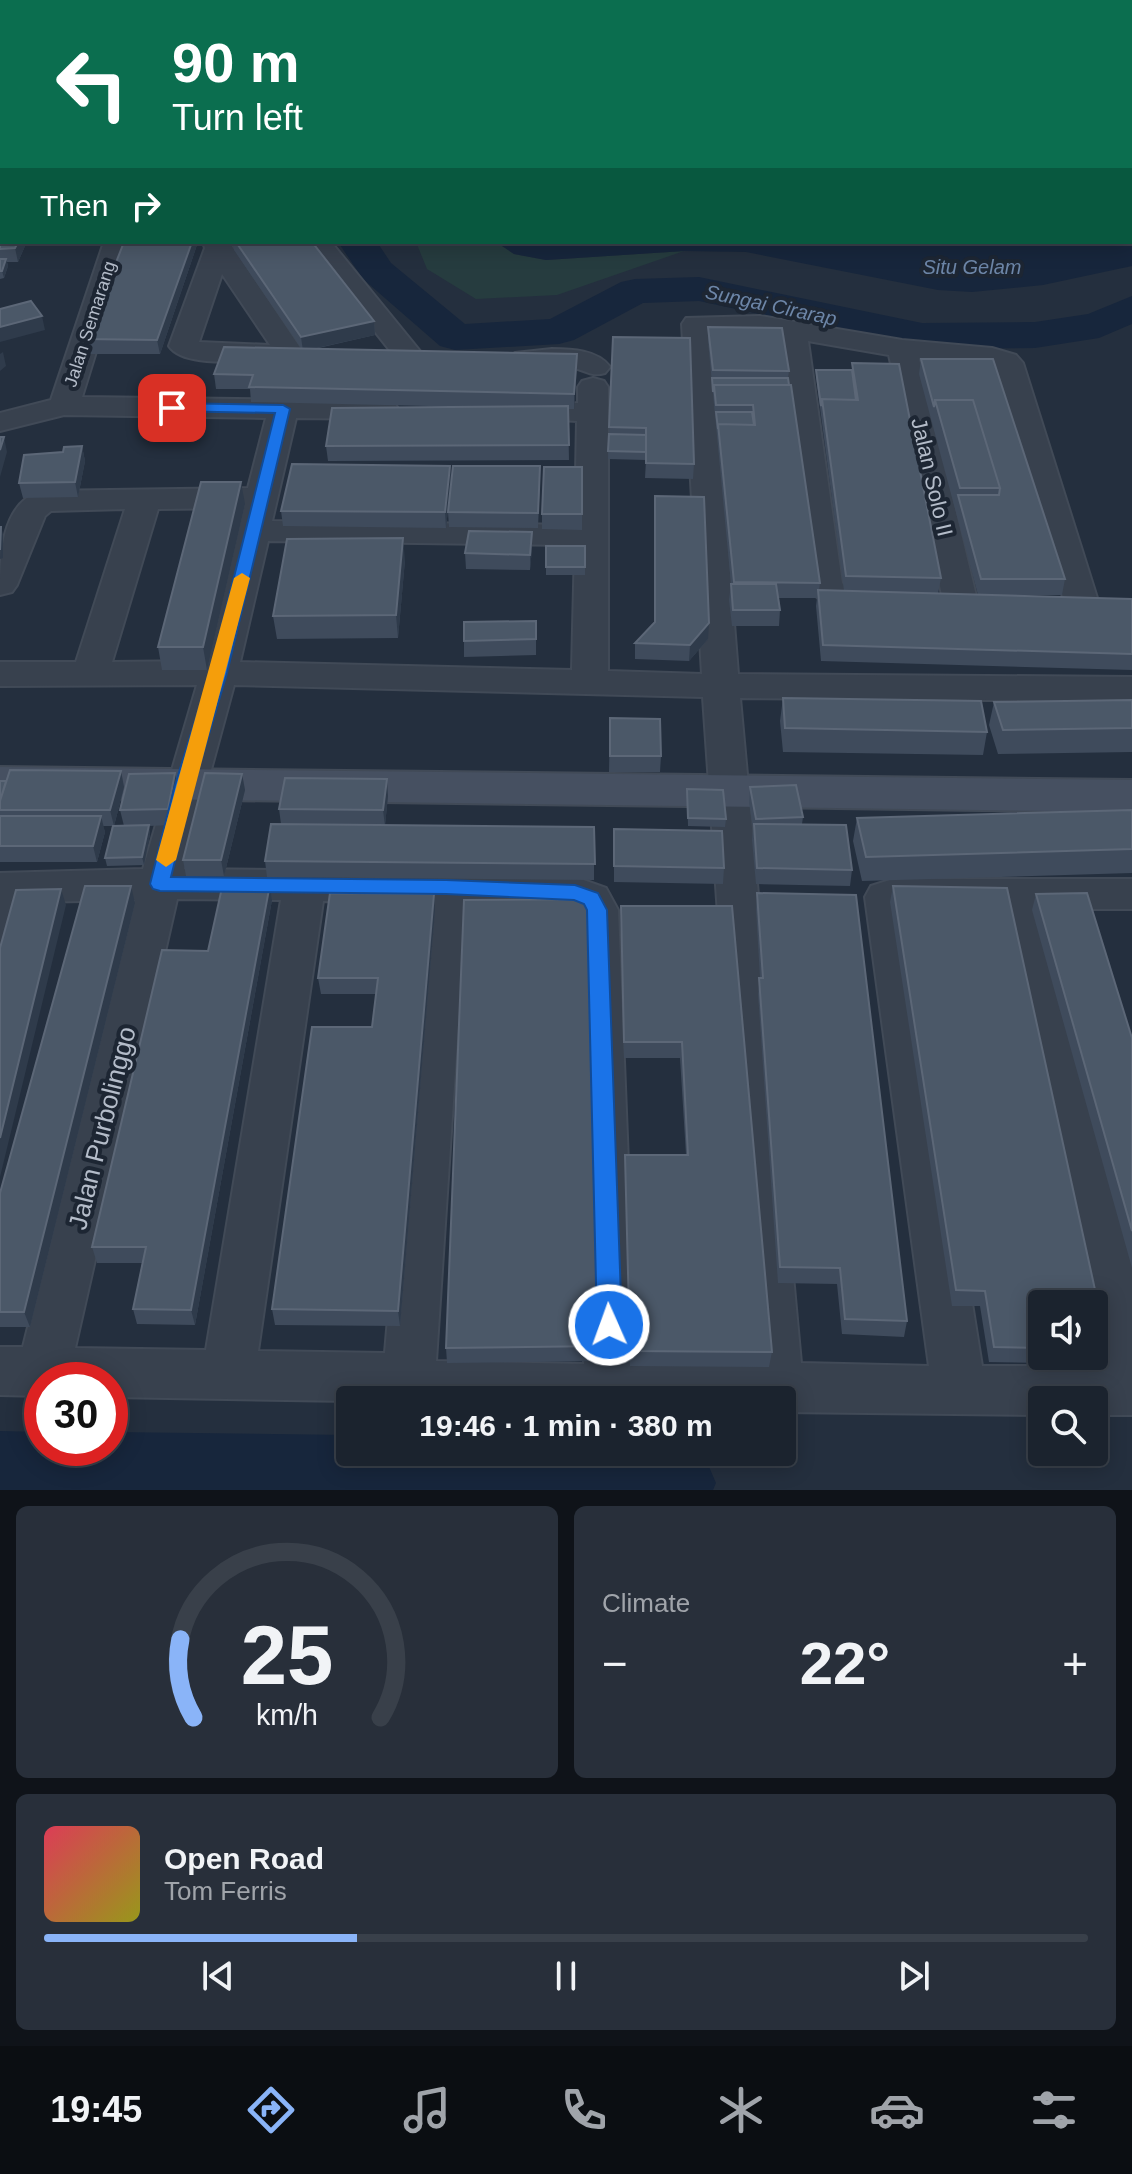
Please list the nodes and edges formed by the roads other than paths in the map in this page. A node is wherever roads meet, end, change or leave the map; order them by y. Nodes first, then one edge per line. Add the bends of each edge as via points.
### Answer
1 (116, 244) edge
2 (319, 244) edge
3 (217, 245) edge
4 (792, 329) junction
5 (902, 349) junction
6 (291, 355) junction
7 (320, 355) edge
8 (380, 356) edge
9 (409, 356) junction
10 (439, 357) edge
11 (499, 358) edge
12 (64, 406) junction
13 (283, 409) junction
14 (406, 410) edge
15 (483, 411) edge
16 (591, 412) junction
17 (0, 422) edge
18 (272, 491) junction
19 (145, 498) junction
20 (591, 535) junction
21 (0, 585) edge
22 (1119, 605) edge
23 (219, 673) junction
24 (0, 674) edge
25 (90, 675) junction
26 (590, 681) junction
27 (722, 686) junction
28 (1132, 689) edge
29 (0, 782) edge
30 (185, 785) junction
31 (728, 791) junction
32 (1132, 796) edge
33 (160, 884) junction
34 (304, 886) junction
35 (446, 887) junction
36 (7, 888) edge
37 (1023, 893) junction
38 (1132, 894) edge
39 (0, 932) edge
40 (1132, 1358) edge
41 (22, 1372) edge
42 (225, 1375) junction
43 (417, 1378) junction
44 (437, 1386) edge
45 (611, 1386) edge
46 (777, 1386) edge
47 (796, 1387) edge
48 (1132, 1390) edge
49 (959, 1391) junction

1 - 12 street, Jalan Semarang
2 - 9 street
3 - 6 street
3 - 6 street via 183,346
4 - 5 street
4 - 5 street, Jalan Solo II via 827,590 841,601 947,604
4 - 27 street via 736,323 695,326
5 - 22 street via 992,357 1013,369 1067,604
6 - 7 street
8 - 9 street
9 - 10 street
11 - 16 street via 587,362 596,354
12 - 13 street
12 - 17 street
13 - 14 street
13 - 18 street, Jalan Purbolinggo
15 - 16 street
16 - 20 street via 576,469
18 - 19 street
18 - 20 street
18 - 23 street, Jalan Purbolinggo
19 - 21 street via 37,504
19 - 25 street
20 - 26 street
23 - 25 street
23 - 26 street
23 - 30 street, Jalan Purbolinggo
24 - 25 street
26 - 27 street
27 - 28 street
27 - 31 street
29 - 30 street
30 - 31 street
30 - 33 street, Jalan Purbolinggo
31 - 32 street
31 - 46 street
33 - 34 street
33 - 36 street
33 - 41 street, Jalan Purbolinggo
34 - 35 street
34 - 42 street
35 - 43 street via 410,1361
35 - 45 street via 575,892 591,899 597,910
36 - 39 street
37 - 38 street
37 - 40 street
37 - 49 street via 893,894 885,899
41 - 42 street
42 - 43 street
43 - 44 street
47 - 49 street
48 - 49 street

